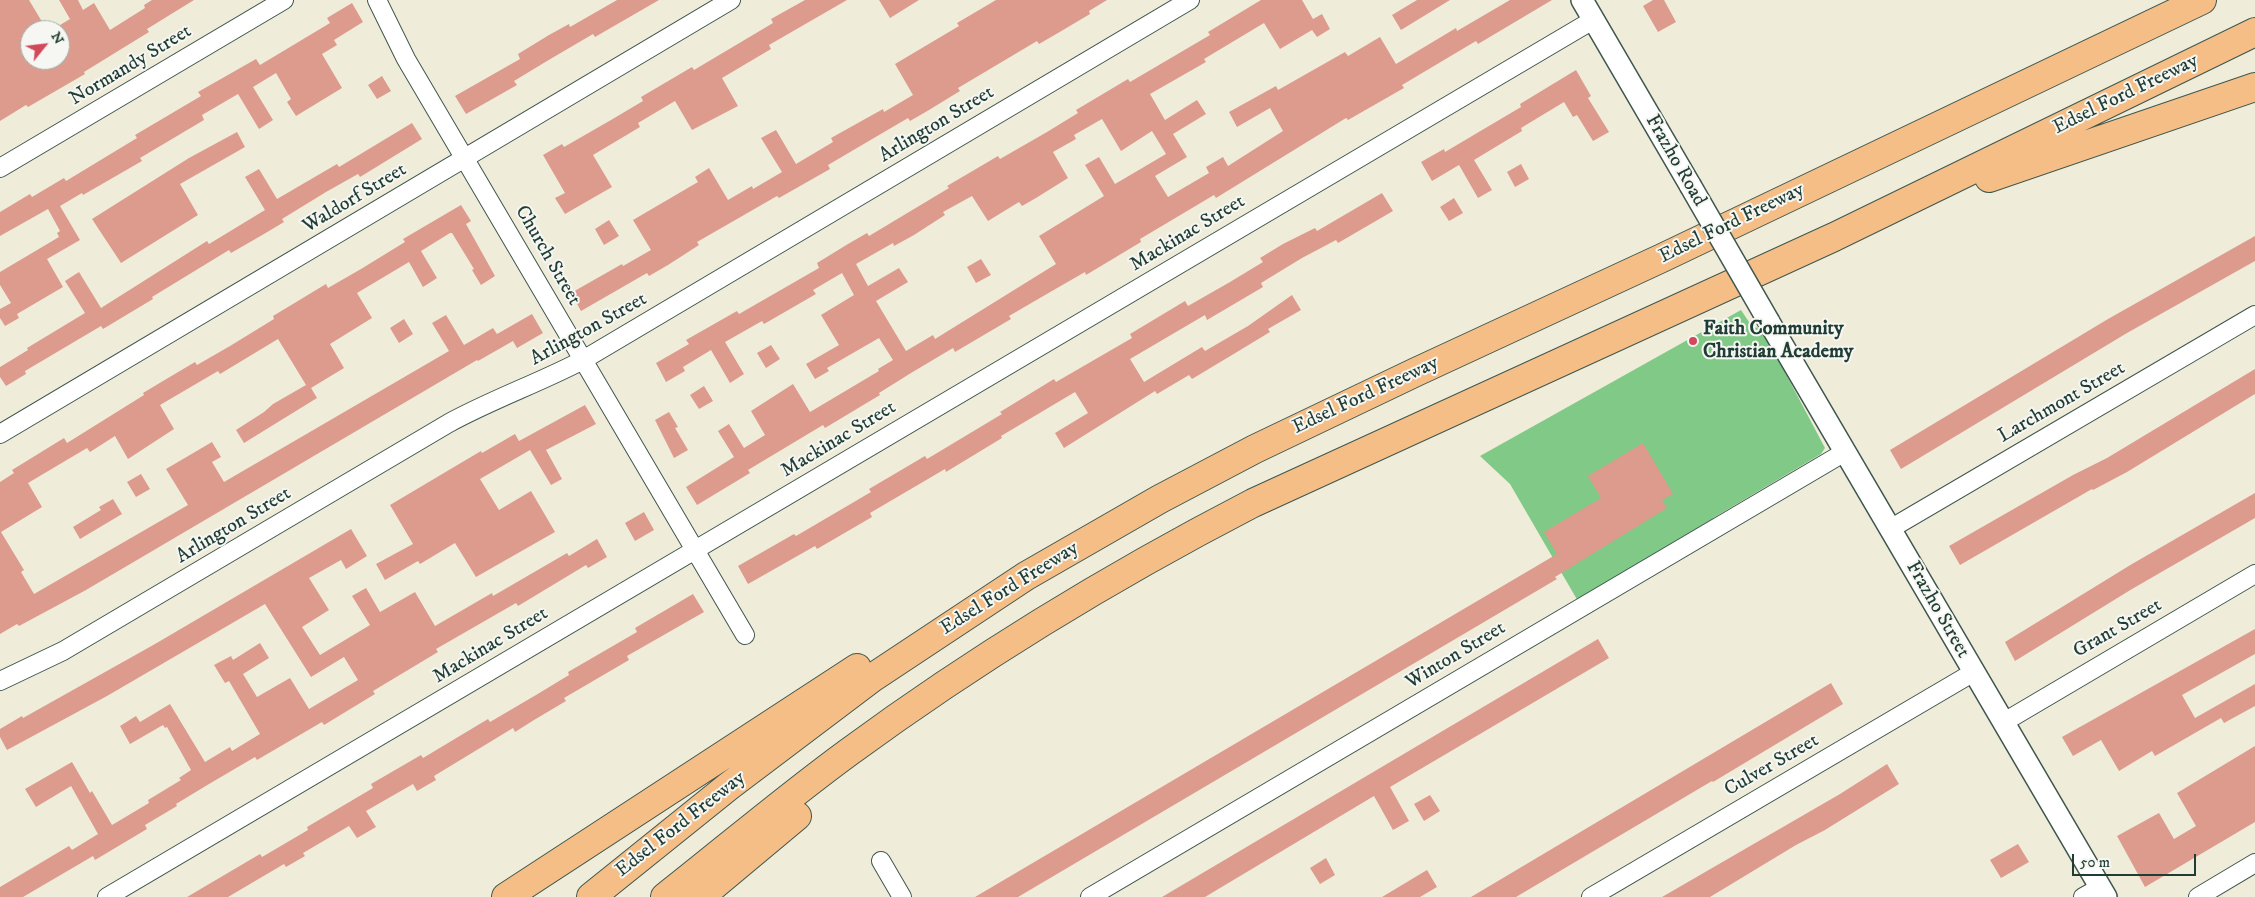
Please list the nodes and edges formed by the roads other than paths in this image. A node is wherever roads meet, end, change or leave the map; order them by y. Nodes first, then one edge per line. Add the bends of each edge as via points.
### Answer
1 (284, 0) edge
2 (377, 0) edge
3 (731, 0) edge
4 (1190, 0) edge
5 (1582, 0) edge
6 (2202, 0) edge
7 (1593, 20) junction
8 (2255, 32) edge
9 (2255, 87) edge
10 (465, 159) junction
11 (0, 168) edge
12 (1881, 215) junction
13 (2255, 314) edge
14 (1770, 322) joint
15 (583, 360) junction
16 (0, 434) edge
17 (1845, 452) junction
18 (1160, 499) junction
19 (1890, 529) junction
20 (696, 550) junction
21 (2255, 574) edge
22 (1060, 609) junction
23 (745, 635) dead end
24 (1974, 672) junction
25 (0, 681) edge
26 (2004, 722) junction
27 (881, 861) dead end
28 (2255, 863) edge
29 (2097, 894) edge
30 (107, 897) edge
31 (506, 897) edge
32 (591, 897) edge
33 (665, 897) edge
34 (700, 897) edge
35 (902, 897) edge
36 (1090, 897) edge
37 (1592, 897) edge
38 (2198, 897) edge

1 - 11 street, Normandy Street
2 - 10 street, Church Street via 406,59
3 - 10 street, Waldorf Street
4 - 15 street, Arlington Street
5 - 7 street, Frazho Road
6 - 18 highway, Edsel Ford Freeway via 1255,449
7 - 14 street, Frazho Road, bridge
7 - 20 street, Mackinac Street
8 - 12 highway, Edsel Ford Freeway
9 - 12 highway
10 - 15 street, Church Street
10 - 16 street, Waldorf Street
12 - 22 highway, Edsel Ford Freeway via 1253,503 1180,540
13 - 19 street, Larchmont Street
14 - 17 street, Frazho Street
15 - 20 street, Church Street
15 - 25 street, Arlington Street via 456,419 63,651
17 - 19 street, Frazho Street
17 - 36 street, Winton Street
18 - 31 highway via 1084,526 1012,566
18 - 32 highway, Edsel Ford Freeway via 1026,576 872,678 729,786
19 - 24 street, Frazho Street
20 - 23 street, Church Street
20 - 30 street, Mackinac Street
21 - 26 street, Grant Street
22 - 33 highway, Edsel Ford Freeway via 848,753
22 - 34 highway via 962,691 839,781
24 - 26 street, Frazho Street
24 - 37 street, Culver Street
26 - 29 street, Frazho Street
27 - 35 street
28 - 38 street

